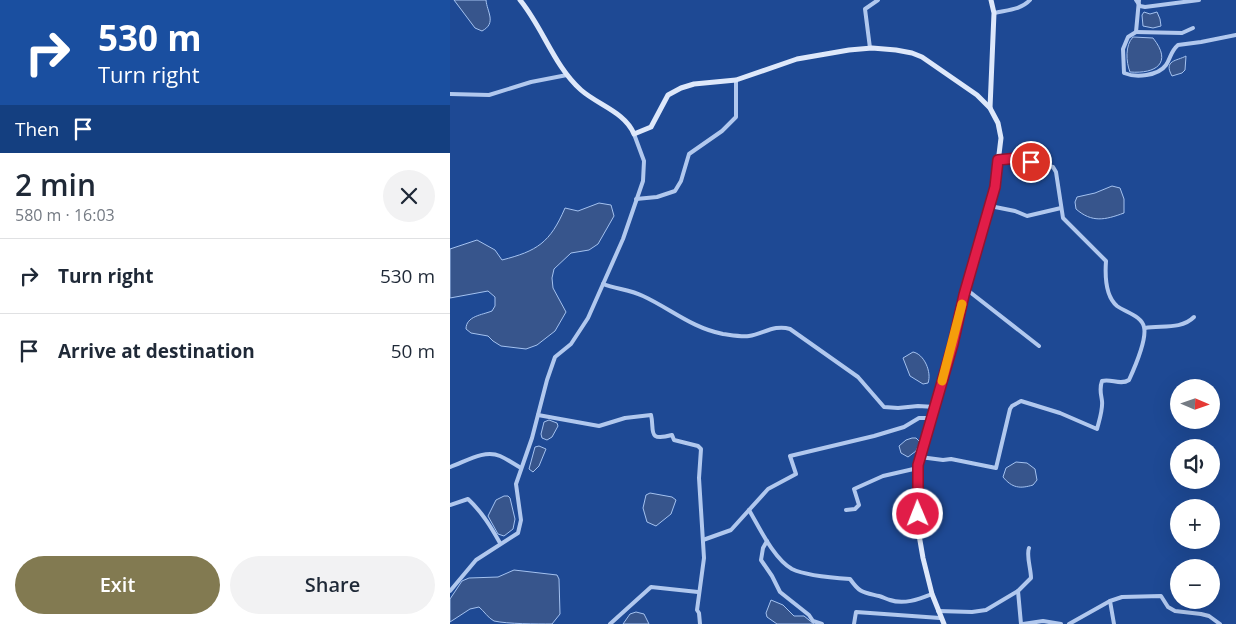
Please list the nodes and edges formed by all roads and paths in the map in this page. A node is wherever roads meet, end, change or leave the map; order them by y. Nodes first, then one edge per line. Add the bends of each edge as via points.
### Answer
1 (520, 0) edge
2 (878, 0) edge
3 (992, 0) edge
4 (1030, 0) edge
5 (1199, 0) edge
6 (1138, 1) edge
7 (994, 13) junction
8 (1193, 28) dead end
9 (1136, 32) junction
10 (1236, 35) edge
11 (870, 48) junction
12 (567, 75) junction
13 (736, 80) junction
14 (450, 94) edge
15 (990, 108) junction
16 (634, 134) junction
17 (998, 160) junction
18 (636, 199) junction
19 (990, 206) junction
20 (1061, 208) junction
21 (603, 284) junction
22 (966, 289) junction
23 (1194, 317) dead end
24 (1145, 328) junction
25 (1039, 346) dead end
26 (935, 407) junction
27 (538, 415) junction
28 (932, 418) junction
29 (920, 456) junction
30 (450, 466) edge
31 (521, 468) junction
32 (918, 468) junction
33 (450, 504) edge
34 (748, 510) junction
35 (846, 510) dead end
36 (703, 540) junction
37 (767, 541) junction
38 (500, 544) junction
39 (1029, 548) dead end
40 (450, 591) edge
41 (1018, 591) junction
42 (698, 592) junction
43 (932, 594) junction
44 (1110, 602) junction
45 (938, 611) junction
46 (940, 618) junction
47 (610, 624) edge
48 (700, 624) edge
49 (822, 624) edge
50 (854, 624) edge
51 (944, 624) edge
52 (1022, 624) edge
53 (1060, 624) edge
54 (1069, 624) edge
55 (1114, 624) edge
56 (1220, 624) edge

1 - 12 street
2 - 11 street via 865,9
3 - 7 street
4 - 7 street via 1019,8
5 - 6 street via 1145,7
6 - 9 street
7 - 15 street
8 - 9 street via 1182,32
9 - 10 street via 1128,37 1123,49 1124,73 1129,75 1161,70 1178,44
11 - 13 street via 797,59
11 - 15 street via 922,57
12 - 14 street via 489,95
12 - 16 street via 581,91 625,120
13 - 16 street via 681,88 668,95 651,127
13 - 18 street via 736,117 689,154 675,191
15 - 17 street via 1001,138
16 - 18 street via 644,161 643,181
17 - 19 street
17 - 20 street via 1018,158 1052,167 1056,172
18 - 21 street via 624,239
19 - 20 street via 1027,216
19 - 22 street
20 - 24 street via 1063,218 1106,261 1105,276 1112,301 1142,322
21 - 26 street via 646,297 707,330 750,336 769,329 790,329 858,377 884,407
21 - 27 street via 588,318 571,344 556,357
22 - 25 street
22 - 26 street
23 - 24 street via 1172,327
24 - 29 street via 1129,380 1102,381 1097,429 1021,401 1010,409 996,468
26 - 28 street
27 - 31 street
27 - 36 street via 599,426 624,418 651,415 654,435 672,435 674,440 698,446
28 - 29 street
28 - 34 street via 919,418 904,427 874,436 790,456 796,474 768,489
29 - 32 street
30 - 31 street via 488,454 498,455
31 - 38 street via 516,484 521,520 518,533
32 - 35 street via 883,476 854,489 859,505 856,509
32 - 43 street via 918,529
33 - 38 street via 468,499 487,520
34 - 36 street via 731,530
34 - 37 street
36 - 42 street via 704,558
37 - 43 street via 793,569 850,579 858,590 866,594 907,602
37 - 49 street via 761,560 780,592 813,621
38 - 40 street via 476,560
39 - 41 street via 1031,578
41 - 45 street via 986,610
41 - 52 street
42 - 47 street via 650,587
42 - 48 street
43 - 45 street
44 - 54 street
44 - 55 street
44 - 56 street via 1122,597 1161,596 1175,611 1209,616
45 - 46 street
46 - 50 street via 856,612
46 - 51 street
52 - 53 street

